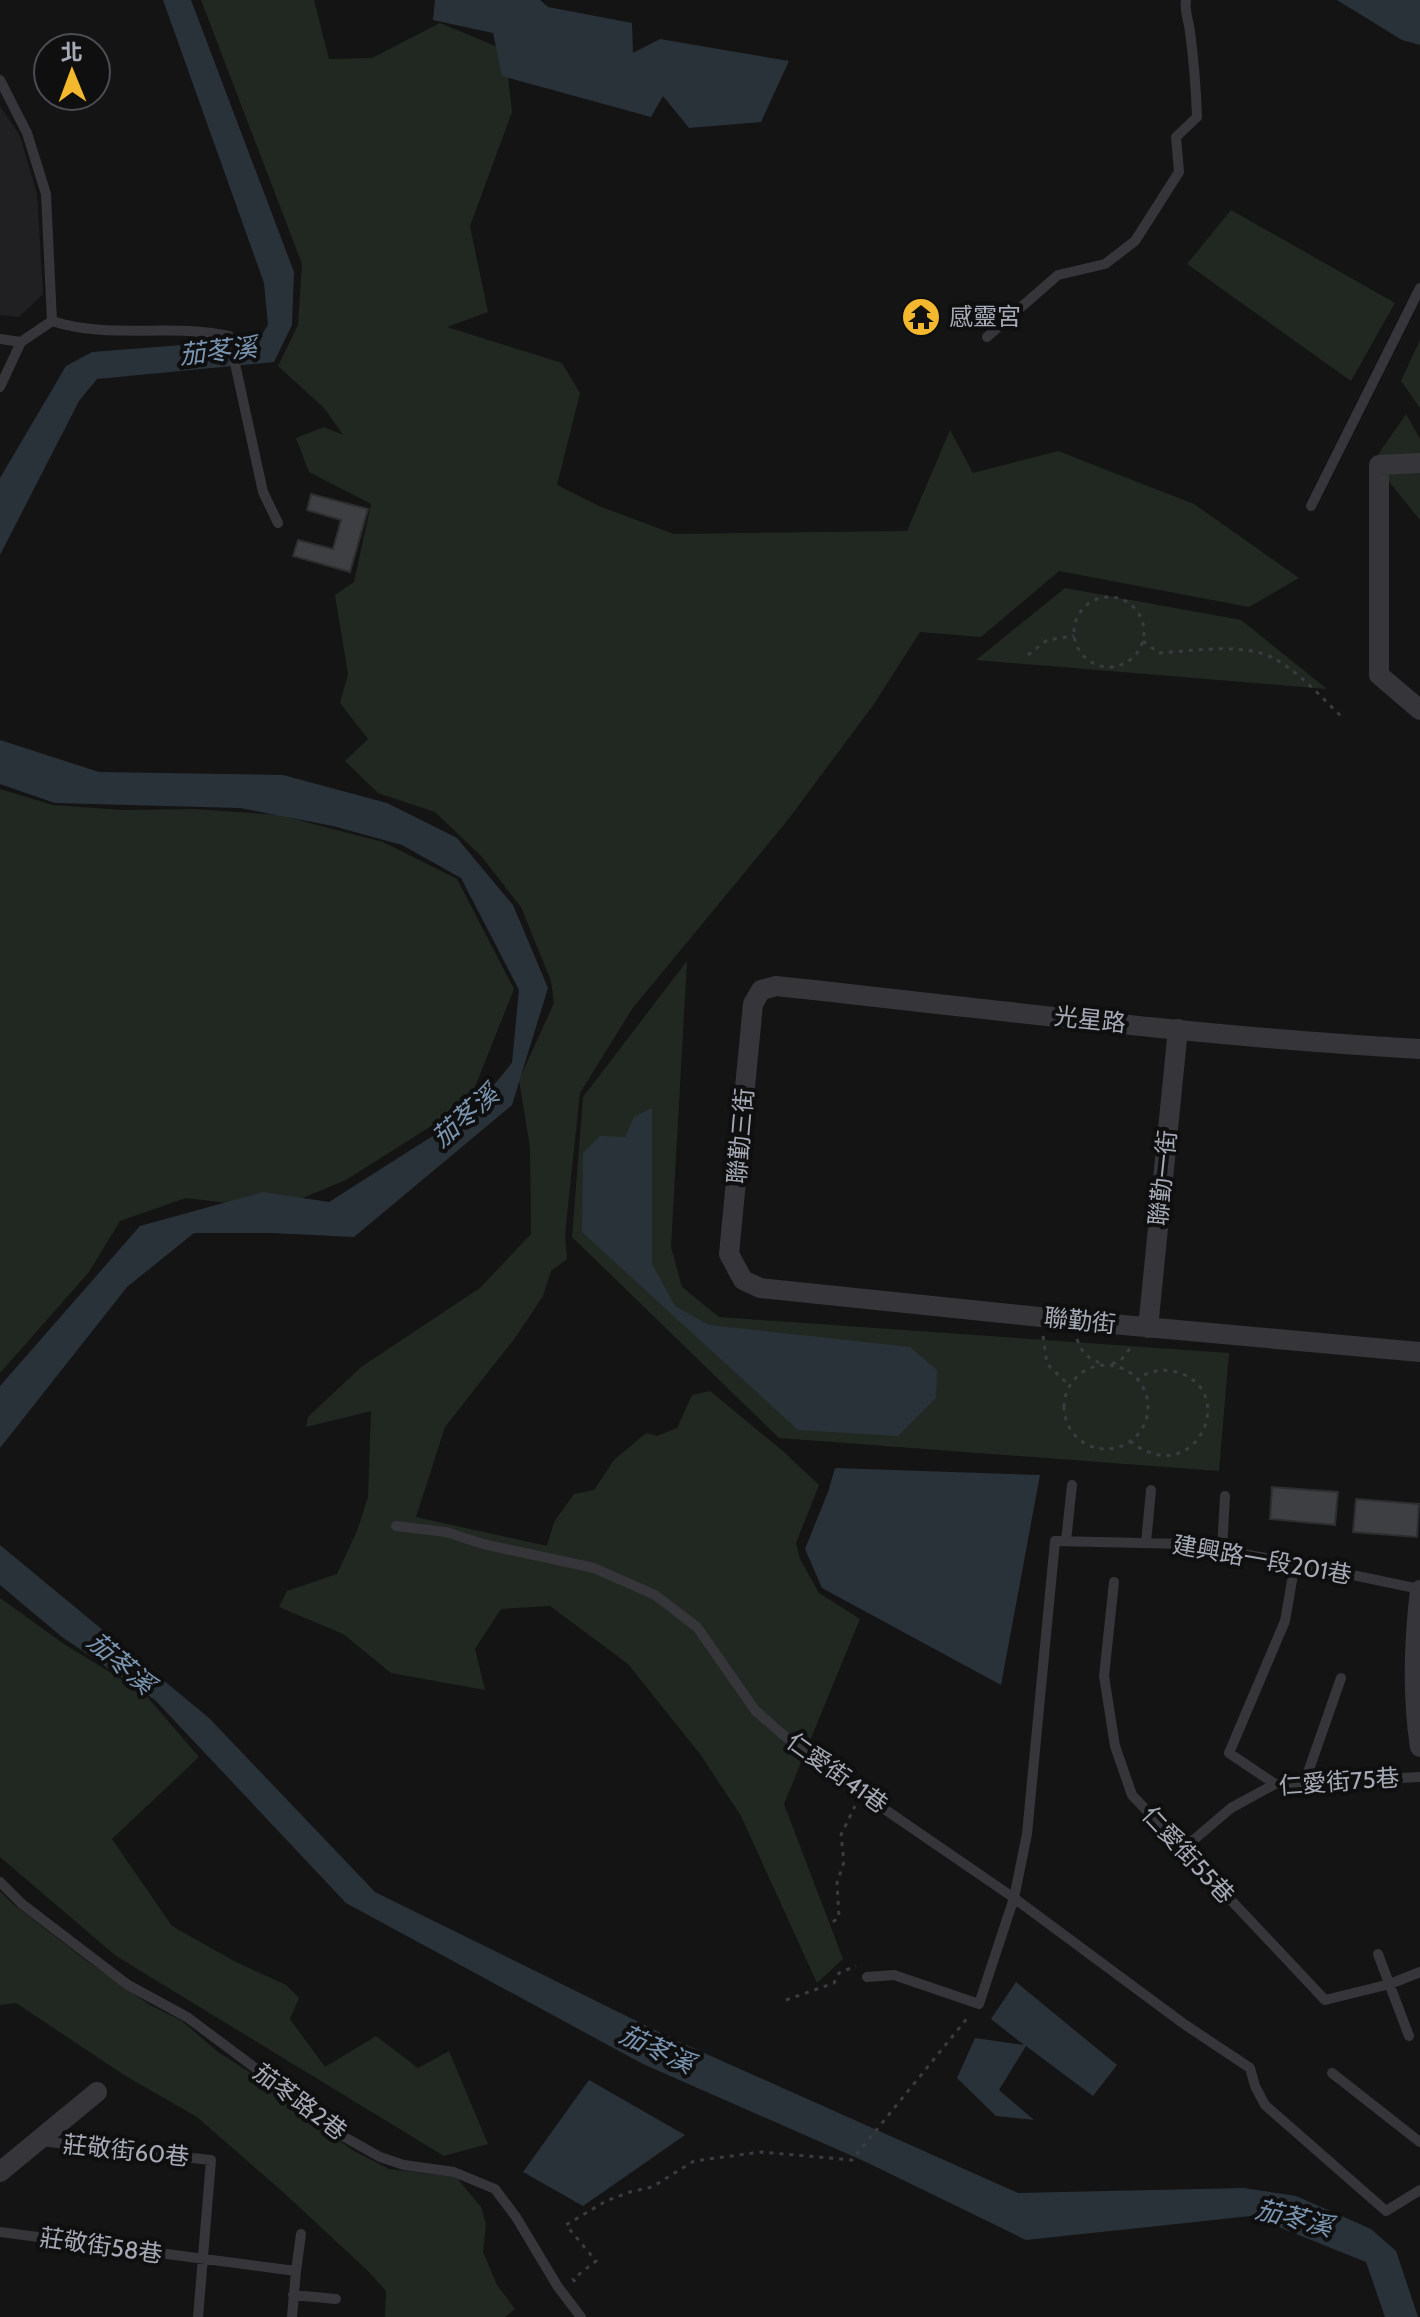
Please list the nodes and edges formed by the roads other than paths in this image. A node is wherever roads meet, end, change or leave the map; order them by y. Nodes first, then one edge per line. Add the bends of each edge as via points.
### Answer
1 (1186, 0) edge
2 (0, 80) edge
3 (1420, 288) edge
4 (52, 321) junction
5 (987, 337) dead end
6 (0, 339) edge
7 (21, 342) junction
8 (0, 387) edge
9 (1420, 463) edge
10 (1311, 506) dead end
11 (278, 523) dead end
12 (1420, 710) edge
13 (761, 990) joint
14 (1178, 1029) junction
15 (1420, 1049) edge
16 (743, 1280) joint
17 (1142, 1327) junction
18 (1420, 1352) edge
19 (1072, 1485) dead end
20 (1151, 1490) dead end
21 (1225, 1496) dead end
22 (396, 1526) dead end
23 (1061, 1541) junction
24 (1146, 1543) junction
25 (1222, 1550) junction
26 (1295, 1563) junction
27 (1114, 1582) dead end
28 (1420, 1590) edge
29 (1341, 1678) dead end
30 (1420, 1747) edge
31 (1420, 1777) edge
32 (1305, 1781) junction
33 (1275, 1784) junction
34 (1183, 1849) junction
35 (0, 1882) edge
36 (1014, 1898) junction
37 (1378, 1954) dead end
38 (1420, 1972) edge
39 (867, 1977) road end
40 (1390, 1984) junction
41 (1409, 2036) dead end
42 (1332, 2073) dead end
43 (97, 2092) dead end
44 (38, 2141) junction
45 (1420, 2142) edge
46 (2, 2166) edge
47 (1420, 2190) edge
48 (0, 2232) edge
49 (301, 2234) dead end
50 (202, 2259) junction
51 (296, 2271) junction
52 (293, 2295) junction
53 (336, 2299) dead end
54 (578, 2314) edge
55 (198, 2317) edge
56 (292, 2317) edge

1 - 5 lane via 1197,117 1176,137 1179,172 1135,241 1105,264 1058,275
2 - 4 lane via 27,133 46,194
3 - 10 lane
4 - 7 lane
4 - 11 lane via 107,332 186,330 229,336 263,492
6 - 7 lane
7 - 8 lane
9 - 12 street via 1379,465 1379,675
13 - 14 street, 光星路 via 776,986
13 - 16 street, 聯勤三街 via 753,1004 729,1254
14 - 15 street, 光星路
14 - 17 street, 聯勤一街
16 - 17 street, 聯勤街 via 760,1288
17 - 18 street, 聯勤街
19 - 23 lane
20 - 24 lane
21 - 25 lane
22 - 36 lane, 仁愛街41巷 via 446,1532 594,1568 655,1595 697,1627 755,1710 807,1756
23 - 24 lane, 建興路一段201巷
23 - 36 lane via 1027,1834
24 - 25 lane, 建興路一段201巷
25 - 26 lane, 建興路一段201巷
26 - 28 lane, 建興路一段201巷
26 - 33 lane via 1285,1621 1229,1753
27 - 34 lane, 仁愛街55巷 via 1104,1676 1115,1746 1132,1795
28 - 30 street
29 - 32 lane
31 - 32 lane, 仁愛街75巷
32 - 33 lane, 仁愛街75巷
33 - 34 lane, 仁愛街75巷 via 1231,1808
34 - 40 lane, 仁愛街55巷 via 1325,2000
35 - 54 lane, 茄苳路2巷 via 128,1985 187,2017 341,2135 380,2157 454,2172 495,2189
36 - 39 lane via 979,2004 894,1975
36 - 47 lane, 仁愛街41巷 via 1250,2068 1265,2105 1386,2211
37 - 40 lane
38 - 40 lane, 仁愛街55巷
40 - 41 lane
42 - 45 lane
43 - 44 street
44 - 46 street
44 - 50 lane, 莊敬街60巷 via 211,2160
48 - 50 lane, 莊敬街58巷
49 - 51 lane
50 - 51 lane, 莊敬街58巷
50 - 55 lane
51 - 52 lane
52 - 53 lane
52 - 56 lane

